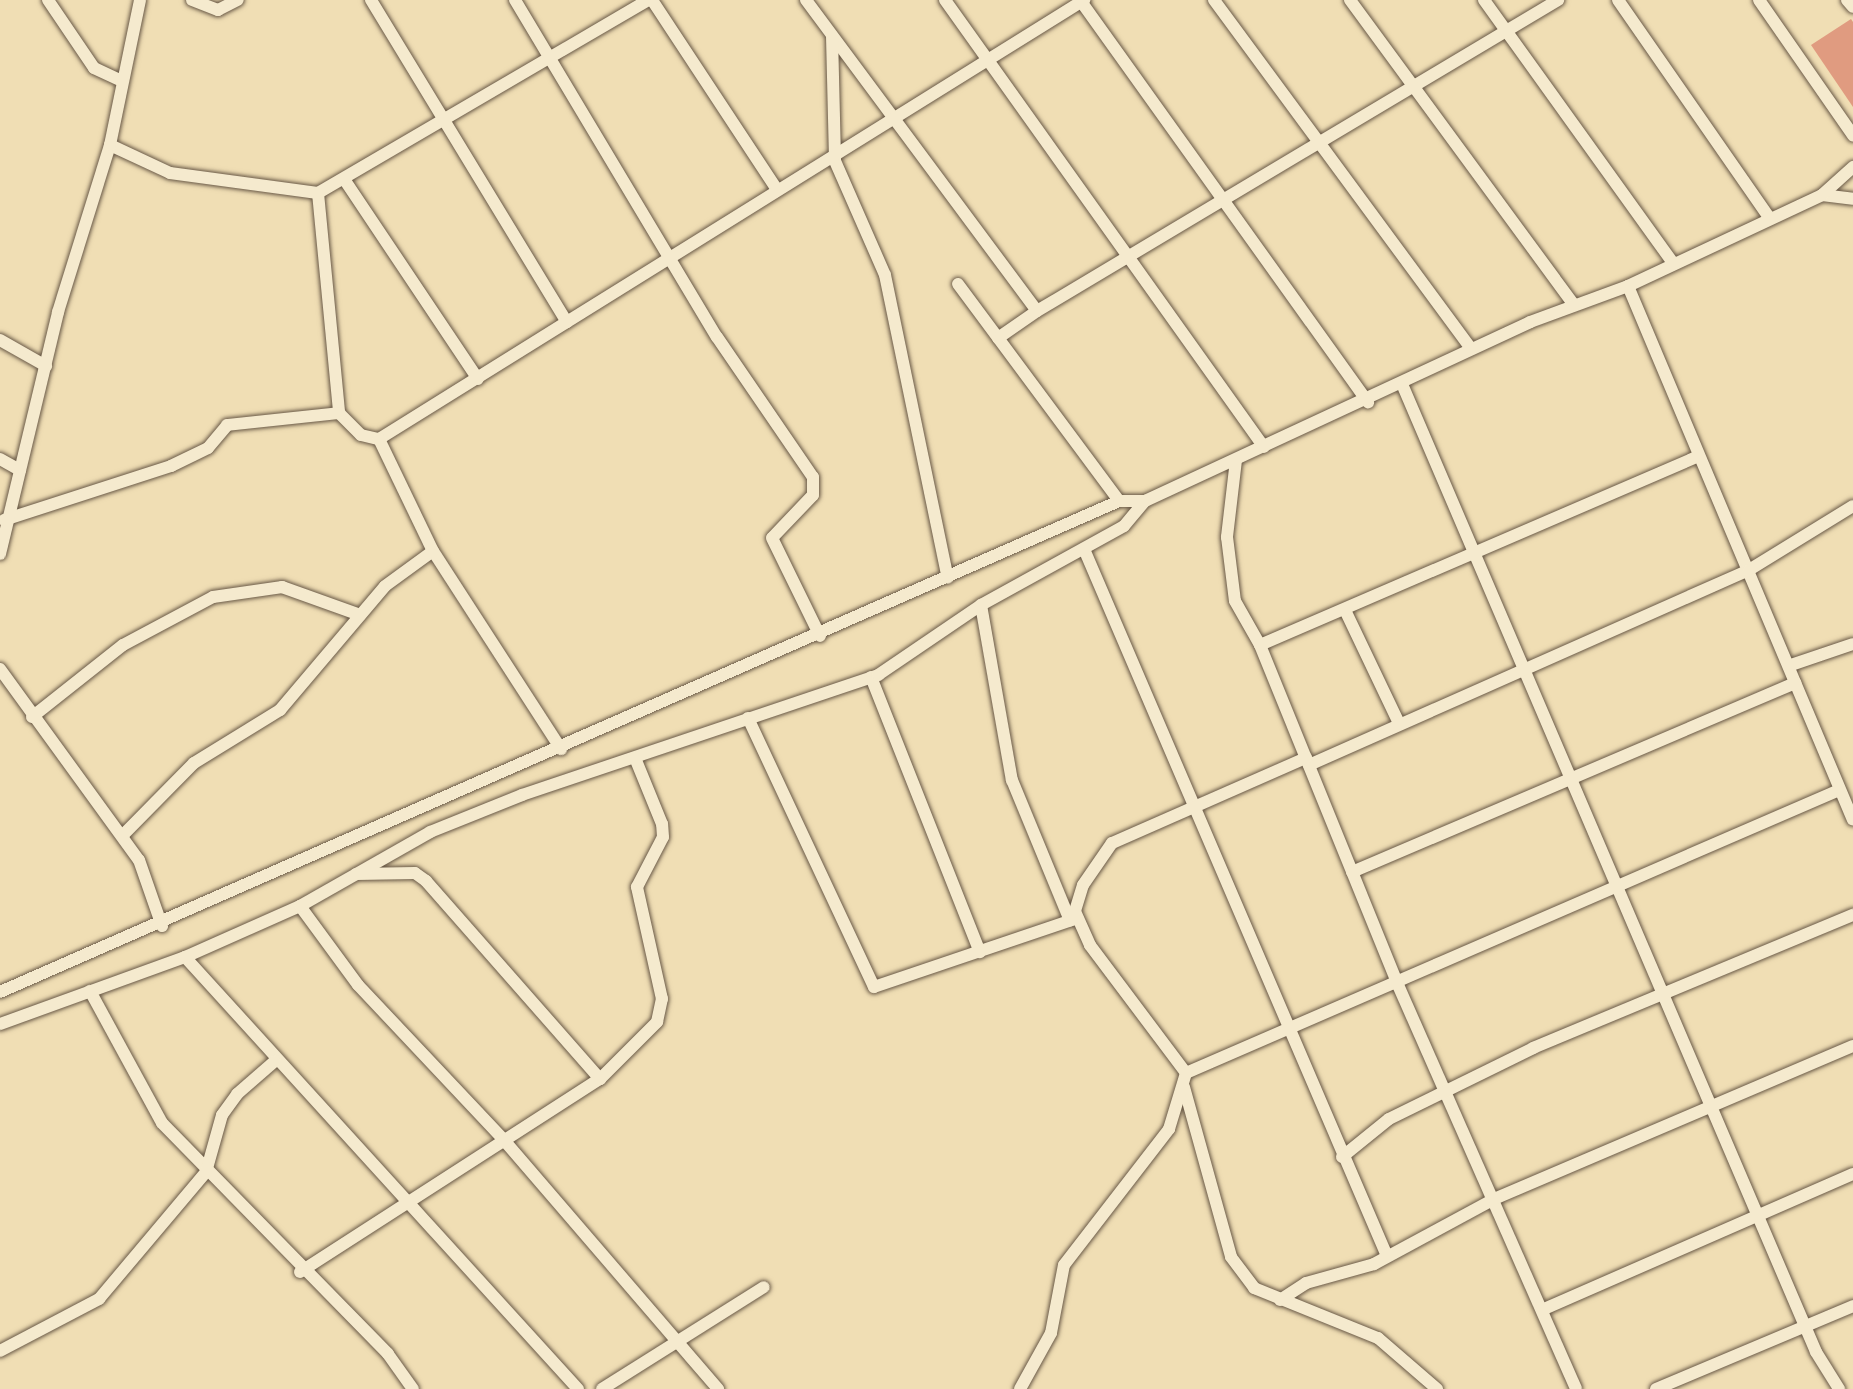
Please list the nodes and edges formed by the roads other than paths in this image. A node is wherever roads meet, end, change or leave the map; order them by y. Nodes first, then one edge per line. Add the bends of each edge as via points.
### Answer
1 (48, 0) edge
2 (140, 0) edge
3 (192, 0) edge
4 (238, 0) edge
5 (371, 0) edge
6 (515, 0) edge
7 (650, 0) edge
8 (806, 0) edge
9 (945, 0) edge
10 (1082, 0) edge
11 (1214, 0) edge
12 (1350, 0) edge
13 (1484, 0) edge
14 (1558, 0) edge
15 (1618, 0) edge
16 (1759, 0) edge
17 (1847, 0) edge
18 (1853, 7) edge
19 (1506, 31) junction
20 (832, 36) junction
21 (549, 61) junction
22 (983, 61) junction
23 (122, 81) junction
24 (1414, 87) junction
25 (891, 121) junction
26 (446, 123) junction
27 (1853, 135) edge
28 (1319, 140) junction
29 (110, 145) junction
30 (835, 161) junction
31 (1853, 167) edge
32 (346, 182) junction
33 (776, 188) junction
34 (318, 193) junction
35 (1822, 195) junction
36 (1221, 197) junction
37 (1853, 199) edge
38 (1768, 216) junction
39 (671, 255) junction
40 (1130, 256) junction
41 (1673, 263) junction
42 (958, 284) dead end
43 (1628, 286) junction
44 (1574, 305) junction
45 (1037, 311) junction
46 (567, 322) junction
47 (998, 338) junction
48 (0, 340) edge
49 (1471, 349) junction
50 (46, 366) junction
51 (478, 379) junction
52 (1402, 384) junction
53 (1368, 402) junction
54 (339, 413) junction
55 (379, 439) junction
56 (1264, 447) junction
57 (1698, 456) junction
58 (0, 459) edge
59 (1236, 460) junction
60 (20, 470) junction
61 (1119, 501) junction
62 (1145, 501) junction
63 (1853, 506) edge
64 (4, 520) edge
65 (1084, 549) junction
66 (433, 551) junction
67 (0, 554) edge
68 (1476, 557) junction
69 (1749, 570) junction
70 (948, 578) junction
71 (981, 605) junction
72 (1345, 610) junction
73 (360, 615) junction
74 (820, 636) junction
75 (1853, 644) edge
76 (1260, 645) junction
77 (1791, 665) junction
78 (1523, 666) junction
79 (0, 669) edge
80 (871, 677) junction
81 (1795, 683) junction
82 (32, 717) junction
83 (748, 718) junction
84 (1399, 723) junction
85 (561, 749) junction
86 (635, 758) junction
87 (1307, 761) junction
88 (1570, 777) junction
89 (1839, 790) junction
90 (1194, 807) junction
91 (1853, 820) edge
92 (123, 835) junction
93 (1352, 872) junction
94 (352, 874) junction
95 (1618, 888) junction
96 (300, 906) junction
97 (1853, 915) edge
98 (1073, 920) junction
99 (162, 926) junction
100 (980, 952) junction
101 (185, 957) junction
102 (1398, 985) junction
103 (90, 991) junction
104 (0, 992) edge
105 (1665, 995) junction
106 (0, 1024) edge
107 (1287, 1031) junction
108 (1853, 1046) edge
109 (275, 1061) junction
110 (1186, 1073) junction
111 (600, 1079) junction
112 (1184, 1087) junction
113 (1447, 1092) junction
114 (1714, 1105) junction
115 (503, 1139) junction
116 (1342, 1157) junction
117 (206, 1172) junction
118 (1853, 1174) edge
119 (1494, 1199) junction
120 (406, 1202) junction
121 (1760, 1215) junction
122 (1387, 1256) junction
123 (300, 1272) junction
124 (764, 1287) dead end
125 (1280, 1300) junction
126 (1853, 1306) edge
127 (1544, 1309) junction
128 (1805, 1326) junction
129 (676, 1341) junction
130 (0, 1351) edge
131 (1577, 1388) edge
132 (413, 1389) edge
133 (578, 1389) edge
134 (602, 1389) edge
135 (718, 1389) edge
136 (1020, 1389) edge
137 (1437, 1389) edge
138 (1656, 1389) edge
139 (1839, 1389) edge

1 - 23 street via 94,68
2 - 23 street
3 - 4 street via 218,10
5 - 26 street
6 - 21 street
7 - 21 street
7 - 33 street
8 - 20 street
9 - 22 street
10 - 22 street
10 - 36 street
11 - 28 street
12 - 24 street
13 - 19 street
14 - 19 street
15 - 38 street
16 - 27 street
17 - 18 street
19 - 24 street
19 - 41 street
20 - 25 street
20 - 30 street
21 - 26 street
21 - 39 street
22 - 25 street
22 - 40 street
23 - 29 street
24 - 28 street
24 - 44 street
25 - 30 street
25 - 45 street
26 - 32 street
26 - 46 street
28 - 36 street
28 - 49 street
29 - 34 street via 170,173
29 - 50 street
30 - 33 street
30 - 70 street via 885,275
31 - 35 street
32 - 34 street
32 - 51 street
33 - 39 street via 710,238
34 - 54 street
35 - 37 street
35 - 38 street
36 - 40 street
36 - 53 street
38 - 41 street
39 - 46 street
39 - 74 street via 813,477 813,495 772,538
40 - 45 street
40 - 56 street
41 - 43 street
42 - 47 street
43 - 44 street
43 - 57 street
44 - 49 street
45 - 47 street
46 - 51 street
47 - 61 street
48 - 50 street
49 - 52 street
50 - 60 street
51 - 55 street
52 - 53 street
52 - 68 street
53 - 56 street
54 - 55 street via 361,435
54 - 64 street via 227,425 208,448 171,466
55 - 66 street
56 - 59 street
57 - 68 street
57 - 69 street
58 - 60 street
59 - 62 street
59 - 76 street via 1227,537 1231,589
60 - 64 street
61 - 62 street
61 - 70 street
62 - 65 street via 1124,526
63 - 69 street
64 - 67 street
65 - 71 street
65 - 90 street
66 - 73 street
66 - 85 street
68 - 72 street
68 - 78 street
69 - 77 street
69 - 78 street
70 - 74 street
71 - 80 street
71 - 98 street via 1012,780
72 - 76 street
72 - 84 street
73 - 82 street via 282,587 213,597 123,645
73 - 92 street via 280,710 194,763
74 - 85 street
75 - 77 street
76 - 87 street
77 - 81 street
78 - 84 street
78 - 88 street
79 - 82 street
80 - 83 street
80 - 100 street
81 - 88 street
81 - 89 street
82 - 92 street
83 - 86 street
83 - 100 street via 874,987
84 - 87 street
85 - 99 street
86 - 94 street via 456,822
86 - 111 street via 662,824 637,895 662,1009 645,1037
87 - 90 street
87 - 93 street
88 - 93 street
88 - 95 street
89 - 91 street
89 - 95 street
90 - 98 street via 1099,855
90 - 107 street
92 - 99 street
93 - 102 street
94 - 96 street
94 - 111 street via 415,873 426,881
95 - 102 street
95 - 105 street
96 - 101 street
96 - 115 street via 358,985
97 - 105 street
98 - 100 street
98 - 110 street
99 - 104 street
101 - 103 street
101 - 109 street
102 - 107 street
102 - 113 street
103 - 106 street
103 - 117 street via 162,1123
105 - 113 street
105 - 114 street
107 - 110 street
107 - 116 street
108 - 114 street
109 - 117 street via 222,1115
109 - 120 street
110 - 112 street
111 - 115 street
112 - 125 street via 1231,1257 1254,1288
112 - 136 street via 1158,1145 1074,1246 1051,1333
113 - 116 street via 1389,1119
113 - 119 street
114 - 119 street
114 - 121 street
115 - 120 street
115 - 129 street
116 - 122 street
117 - 123 street
117 - 130 street via 92,1306
118 - 121 street
119 - 122 street
119 - 127 street
120 - 123 street
120 - 133 street
121 - 127 street
121 - 128 street
122 - 125 street
123 - 132 street via 388,1354
124 - 129 street
125 - 137 street via 1378,1338
126 - 128 street
127 - 131 street
128 - 138 street
128 - 139 street
129 - 134 street
129 - 135 street

